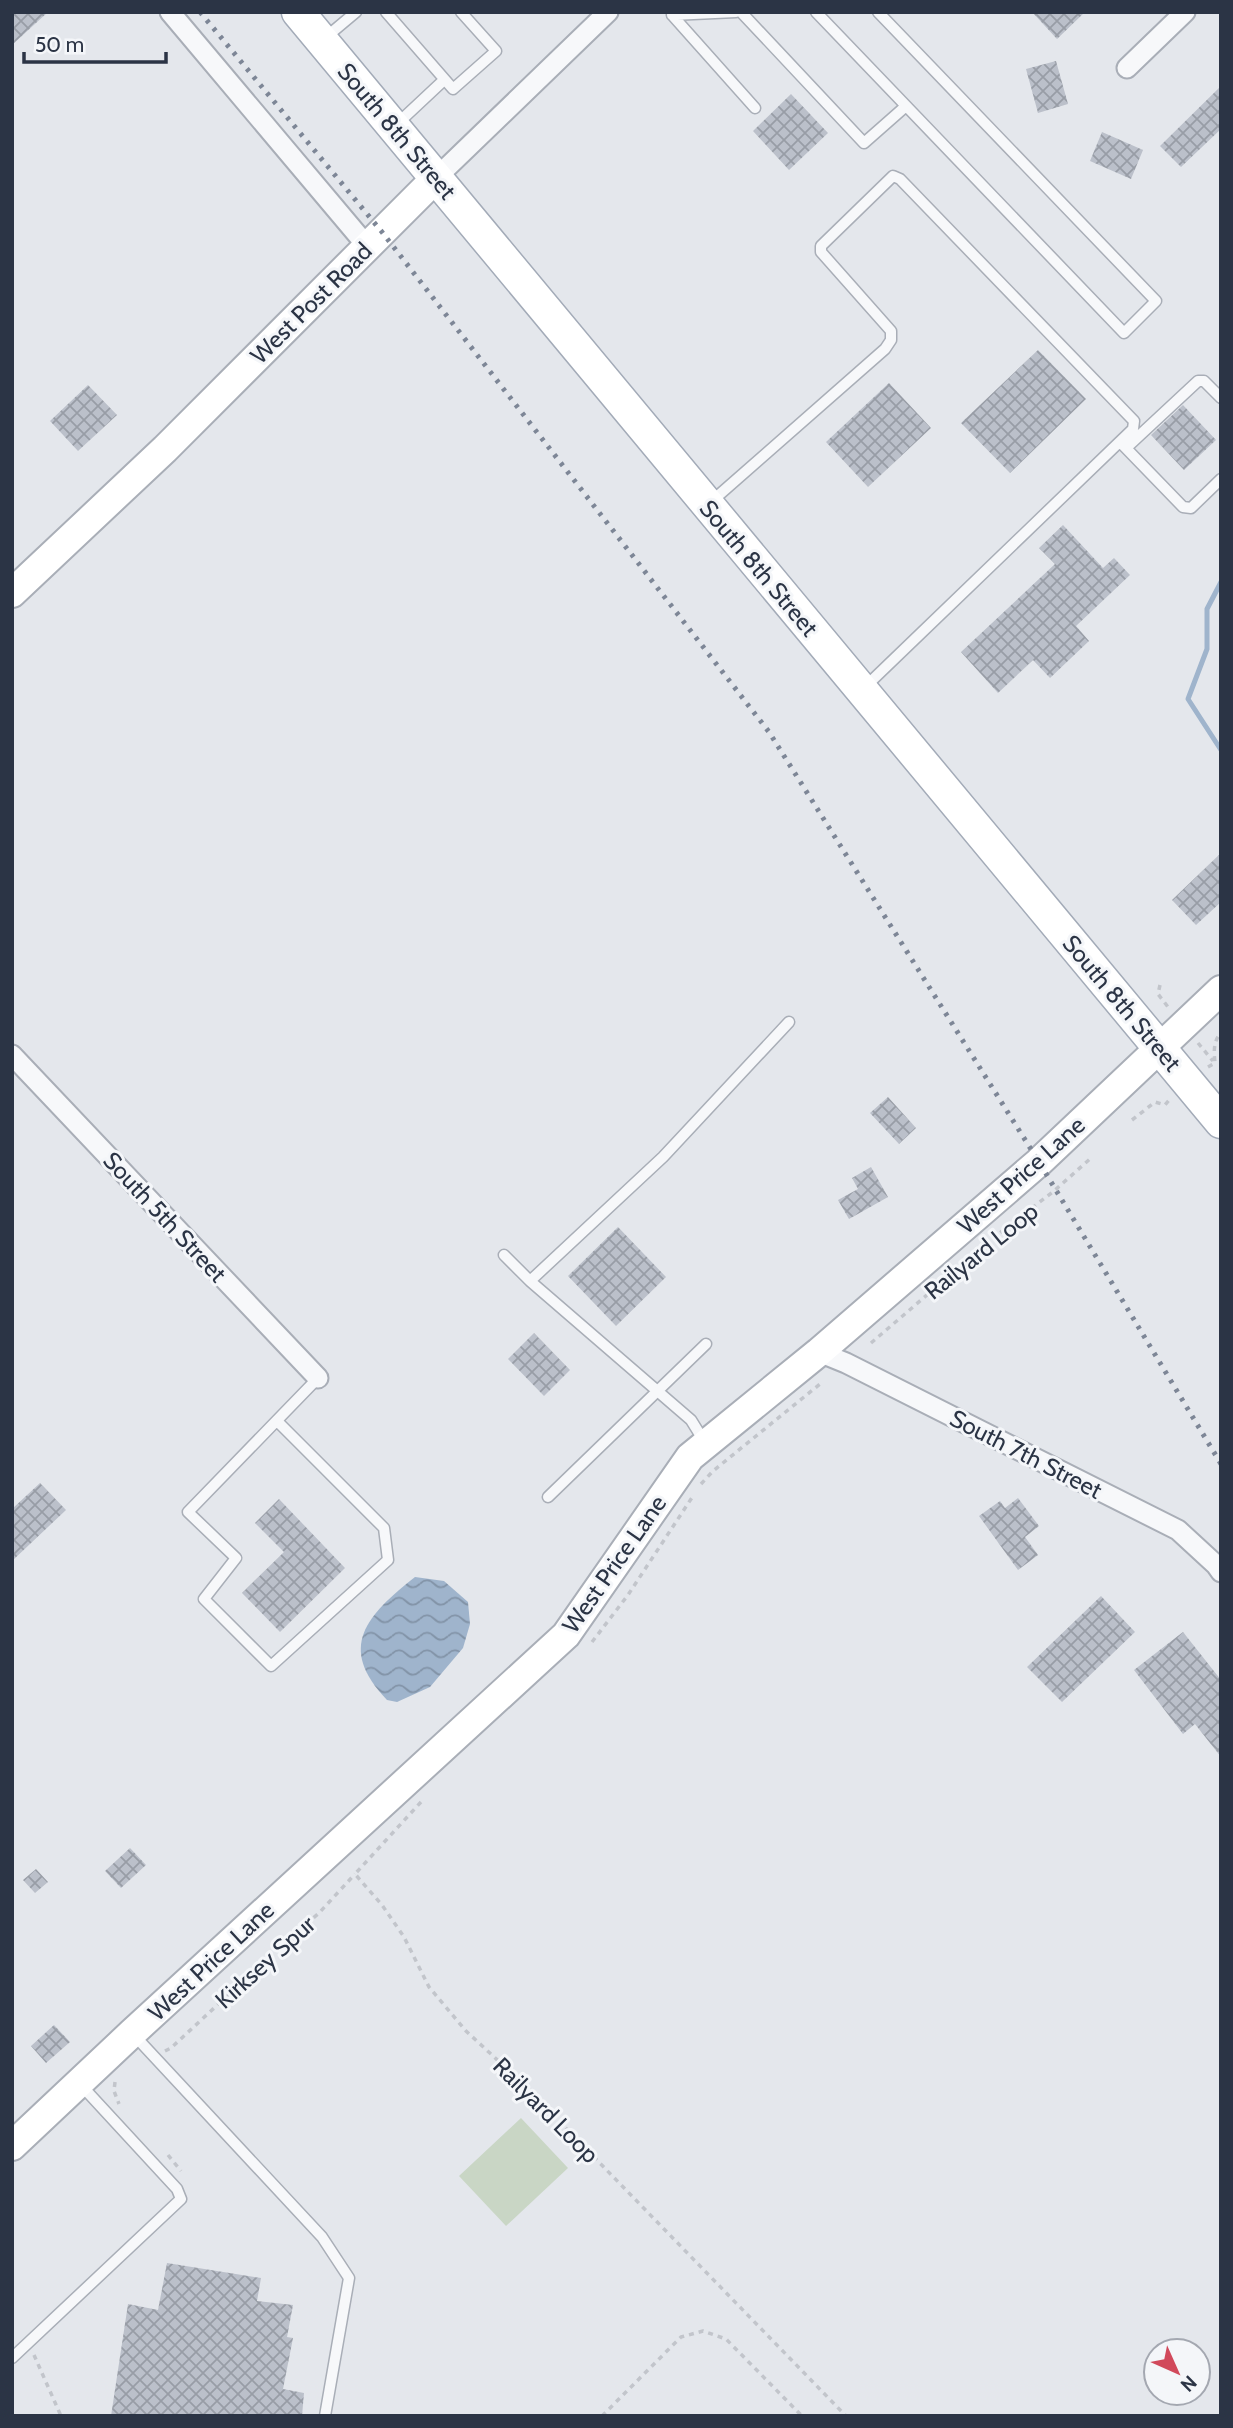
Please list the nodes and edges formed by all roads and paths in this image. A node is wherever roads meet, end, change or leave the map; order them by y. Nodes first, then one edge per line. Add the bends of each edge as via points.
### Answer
1 (170, 12) edge
2 (298, 12) edge
3 (356, 12) edge
4 (386, 12) edge
5 (461, 12) edge
6 (608, 12) edge
7 (736, 12) edge
8 (741, 12) edge
9 (816, 12) edge
10 (878, 12) edge
11 (1185, 12) edge
12 (671, 14) edge
13 (322, 40) junction
14 (1127, 68) dead end
15 (444, 80) junction
16 (906, 106) junction
17 (755, 108) dead end
18 (394, 127) junction
19 (436, 178) junction
20 (367, 247) junction
21 (1221, 398) edge
22 (1123, 445) junction
23 (1221, 479) edge
24 (707, 505) junction
25 (12, 593) edge
26 (862, 691) junction
27 (1160, 985) dead end
28 (1221, 990) edge
29 (1158, 994) dead end
30 (789, 1022) dead end
31 (1221, 1033) edge
32 (1160, 1049) junction
33 (1208, 1054) dead end
34 (12, 1055) edge
35 (1171, 1099) dead end
36 (1132, 1120) dead end
37 (1221, 1122) edge
38 (1091, 1158) dead end
39 (503, 1255) dead end
40 (530, 1281) junction
41 (871, 1343) dead end
42 (706, 1344) dead end
43 (819, 1352) junction
44 (318, 1378) joint
45 (656, 1392) junction
46 (276, 1421) junction
47 (706, 1445) junction
48 (548, 1497) dead end
49 (1221, 1572) edge
50 (428, 1794) dead end
51 (355, 1874) junction
52 (132, 2033) junction
53 (171, 2048) dead end
54 (121, 2074) dead end
55 (79, 2083) junction
56 (127, 2112) dead end
57 (12, 2146) edge
58 (161, 2148) dead end
59 (186, 2177) dead end
60 (12, 2358) edge
61 (26, 2360) dead end
62 (61, 2416) edge
63 (325, 2416) edge
64 (602, 2416) edge
65 (802, 2416) edge
66 (846, 2416) edge

1 - 20 street
2 - 13 main road, South 8th Street
3 - 13 lane
4 - 15 lane
5 - 15 lane via 496,51 453,89
6 - 19 street, West Post Road
7 - 12 lane
8 - 16 lane via 864,143
9 - 16 lane
10 - 16 lane via 1156,301 1124,334
11 - 14 street
12 - 17 lane
13 - 18 main road, South 8th Street
15 - 18 lane
18 - 19 main road, South 8th Street
19 - 20 street, West Post Road
19 - 24 main road, South 8th Street
20 - 25 street, West Post Road
21 - 22 lane via 1204,381 1198,381
22 - 23 lane via 1183,508 1191,508
22 - 24 lane via 1133,429 1128,412 893,176 821,246 821,252 891,331 891,340
22 - 26 lane
24 - 26 main road, South 8th Street
26 - 32 main road, South 8th Street
27 - 29 path
28 - 32 street, West Price Lane
30 - 40 lane via 663,1157
31 - 33 path via 1213,1064
32 - 37 main road, South 8th Street
32 - 43 street, West Price Lane via 1039,1162
34 - 44 street, South 5th Street
35 - 36 path via 1165,1105 1154,1102
38 - 41 path, Railyard Loop
39 - 40 lane
40 - 45 lane
42 - 45 lane
43 - 47 street, West Price Lane
43 - 49 street, South 7th Street via 1178,1531
44 - 46 lane
45 - 47 lane via 691,1420
45 - 48 lane
46 - 46 lane via 188,1512 236,1558 204,1599 271,1666 388,1560 384,1528
47 - 52 street, West Price Lane via 690,1457 566,1635
50 - 51 path
51 - 53 path, Kirksey Spur via 319,1913
51 - 66 path, Railyard Loop via 404,1937 429,1987 466,2031
52 - 55 street, West Price Lane
52 - 63 lane via 323,2238 349,2278
54 - 56 path via 114,2091
55 - 57 street, West Price Lane
55 - 60 lane via 177,2189 181,2199
58 - 59 path
61 - 62 path via 34,2353
64 - 65 path via 681,2337 703,2331 726,2339

